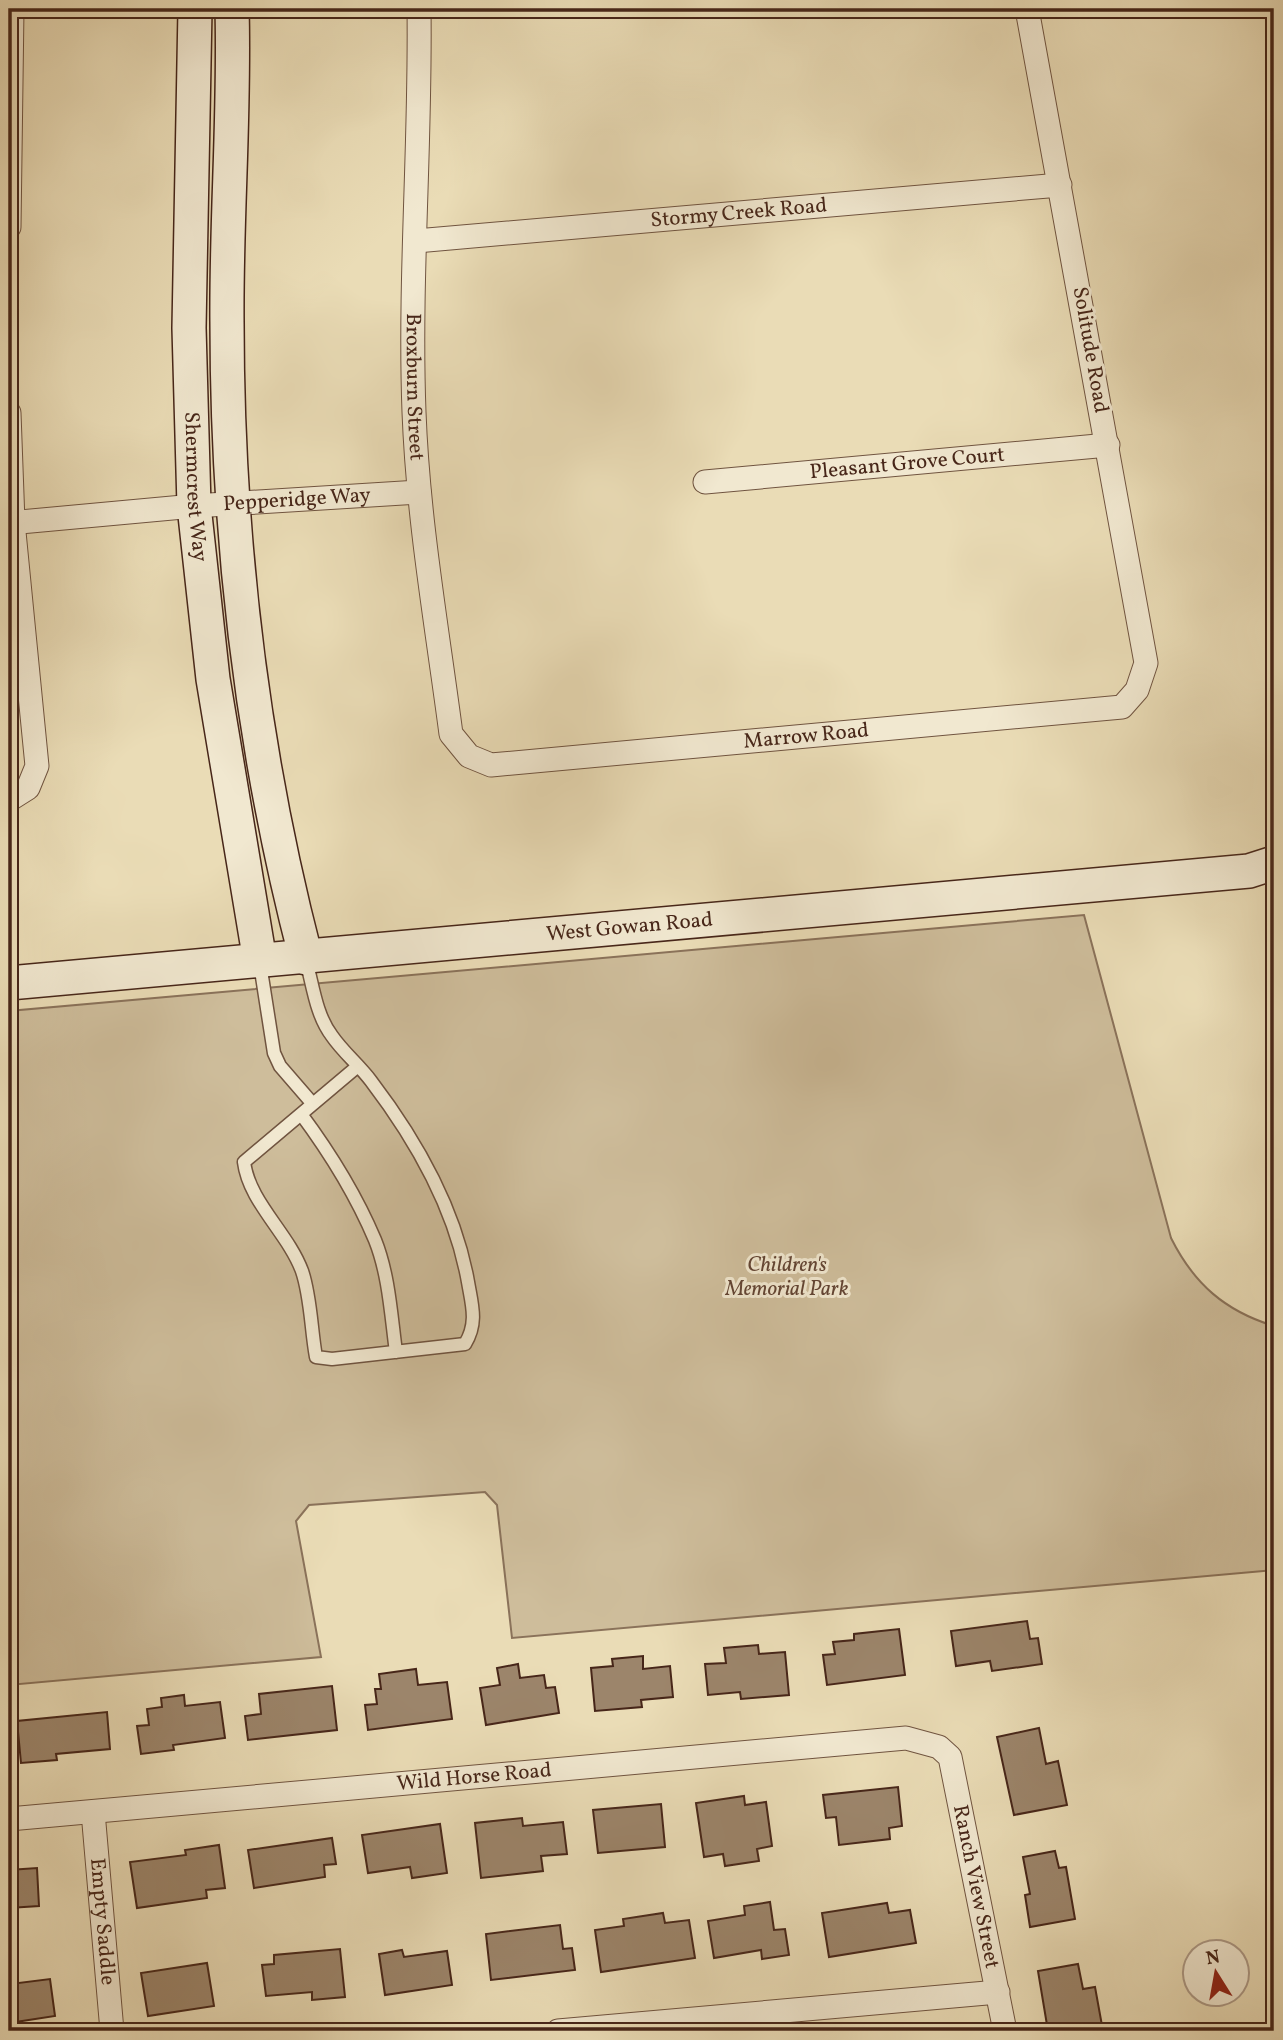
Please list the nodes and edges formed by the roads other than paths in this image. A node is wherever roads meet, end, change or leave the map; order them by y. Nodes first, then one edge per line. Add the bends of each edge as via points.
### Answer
1 (12, 9) edge
2 (195, 9) edge
3 (232, 9) edge
4 (419, 9) edge
5 (1027, 9) edge
6 (1060, 185) junction
7 (9, 227) edge
8 (416, 241) junction
9 (9, 413) edge
10 (1108, 445) junction
11 (705, 482) dead end
12 (419, 492) junction
13 (234, 503) junction
14 (194, 506) junction
15 (11, 523) edge
16 (1138, 690) joint
17 (469, 756) joint
18 (19, 794) edge
19 (1266, 870) edge
20 (306, 958) junction
21 (260, 961) junction
22 (9, 983) edge
23 (358, 1066) junction
24 (312, 1103) junction
25 (301, 1114) junction
26 (396, 1352) junction
27 (939, 1747) joint
28 (93, 1812) junction
29 (9, 1819) edge
30 (998, 1992) junction
31 (112, 2031) edge
32 (558, 2031) edge
33 (1005, 2031) edge

1 - 7 street
2 - 14 street, Shermcrest Way via 189,267
3 - 13 street, Shermcrest Way via 227,322
4 - 8 street, Broxburn Street
5 - 6 street, Solitude Road
6 - 8 street, Stormy Creek Road
6 - 10 street, Solitude Road
8 - 12 street, Broxburn Street via 414,411
9 - 15 street
10 - 11 street, Pleasant Grove Court
10 - 16 street, Solitude Road via 1146,663
12 - 13 street, Pepperidge Way
12 - 17 street, Broxburn Street via 451,734
13 - 14 street, Pepperidge Way
13 - 20 street, Shermcrest Way via 243,621 263,751
14 - 15 street, Pepperidge Way
14 - 21 street, Shermcrest Way via 210,657
15 - 18 street via 37,766
16 - 17 street, Marrow Road via 1122,707 492,765
19 - 20 street, West Gowan Road
20 - 21 street, West Gowan Road
20 - 23 lane via 319,1012 331,1035
21 - 22 street, West Gowan Road
21 - 24 lane via 274,1053
23 - 24 lane
23 - 26 lane via 411,1138 444,1201 465,1265 474,1316 466,1343
24 - 25 lane
25 - 26 lane via 351,1189 376,1242
25 - 26 lane via 244,1163 246,1180 279,1227 302,1272 316,1357
27 - 28 street, Wild Horse Road via 906,1738
27 - 30 street, Ranch View Street via 950,1757
28 - 29 street, Wild Horse Road
28 - 31 street, Empty Saddle
30 - 32 street
30 - 33 street, Ranch View Street

